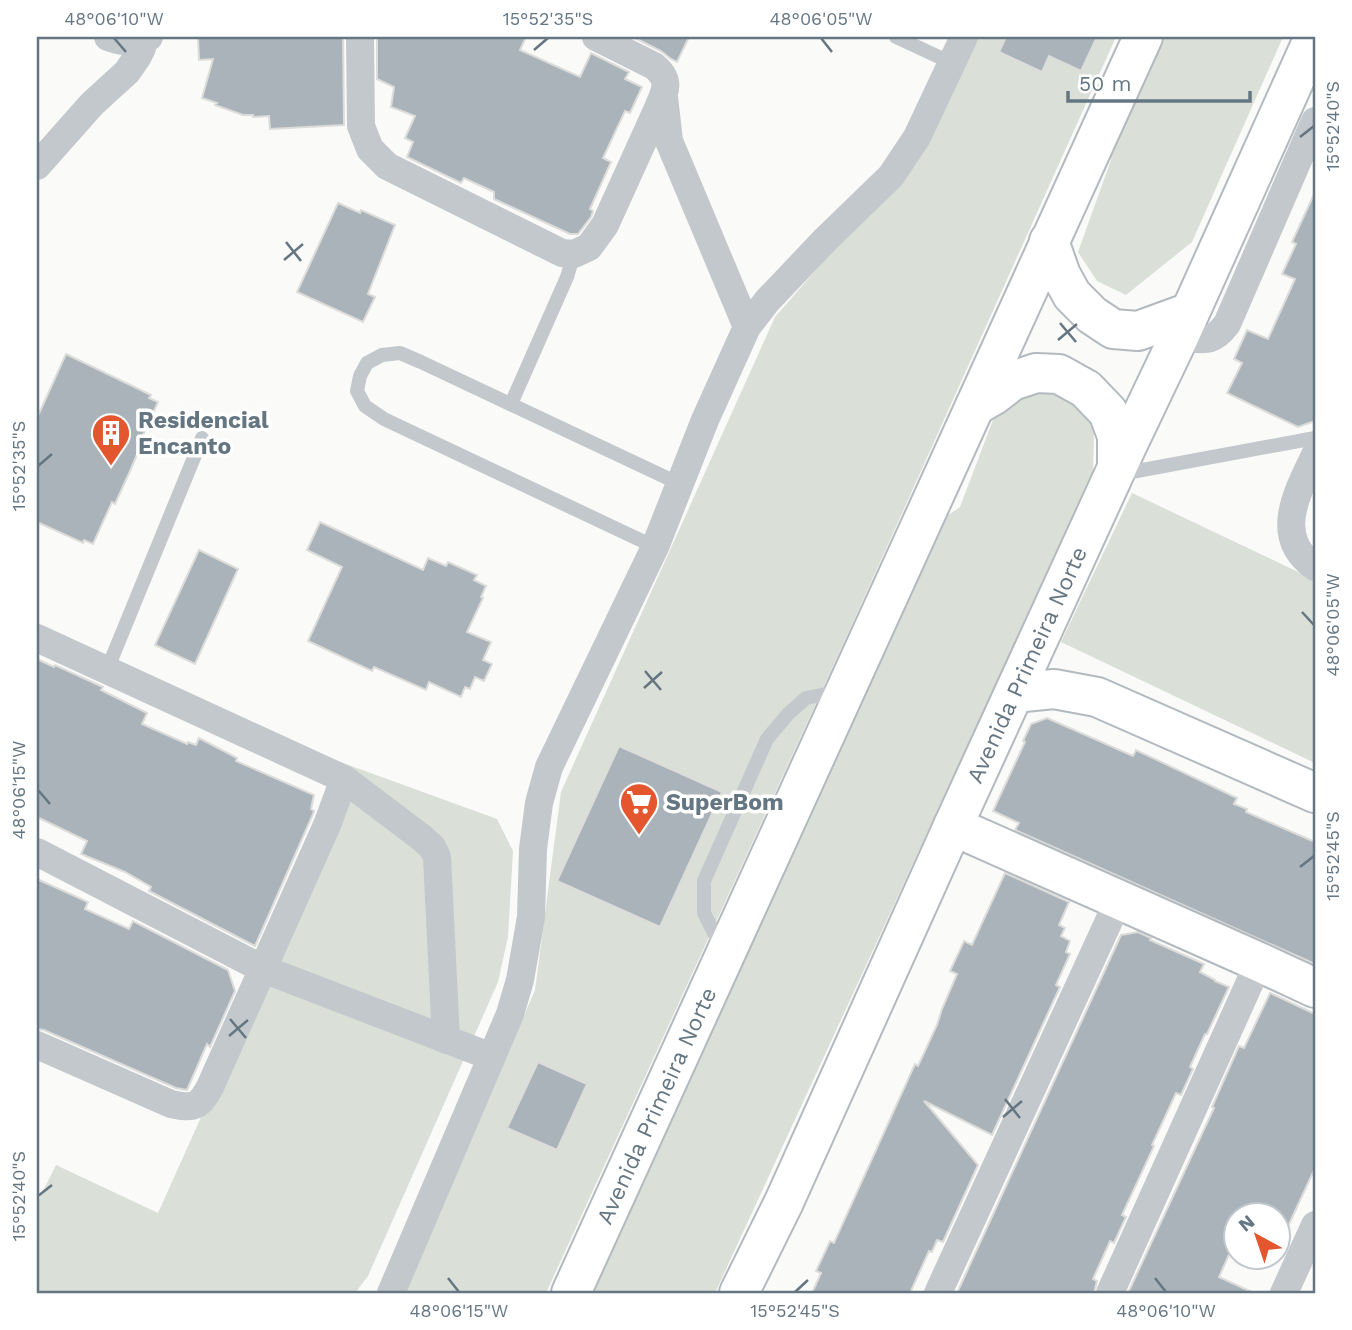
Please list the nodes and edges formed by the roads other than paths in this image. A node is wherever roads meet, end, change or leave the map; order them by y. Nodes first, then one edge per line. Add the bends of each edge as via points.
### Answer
1 (108, 37) edge
2 (360, 37) edge
3 (596, 37) edge
4 (895, 37) edge
5 (964, 37) edge
6 (1143, 37) edge
7 (1314, 37) edge
8 (145, 39) edge
9 (952, 64) junction
10 (664, 94) junction
11 (1315, 121) edge
12 (37, 166) edge
13 (1049, 241) junction
14 (574, 254) junction
15 (1184, 324) junction
16 (747, 327) junction
17 (511, 404) junction
18 (975, 406) junction
19 (202, 438) dead end
20 (1315, 438) edge
21 (1315, 455) edge
22 (1116, 471) junction
23 (680, 484) junction
24 (654, 547) junction
25 (1315, 567) edge
26 (37, 638) edge
27 (1038, 641) junction
28 (107, 670) junction
29 (845, 690) junction
30 (1014, 694) junction
31 (1097, 697) junction
32 (344, 779) junction
33 (1315, 793) edge
34 (953, 826) junction
35 (37, 852) edge
36 (1119, 899) junction
37 (725, 955) junction
38 (1259, 962) junction
39 (263, 969) junction
40 (1315, 988) edge
41 (446, 1040) junction
42 (37, 1045) edge
43 (492, 1057) junction
44 (1315, 1226) edge
45 (391, 1293) edge
46 (571, 1293) edge
47 (739, 1293) edge
48 (938, 1293) edge
49 (1110, 1293) edge
50 (1284, 1293) edge

1 - 8 street
2 - 14 street via 361,127 378,158 562,253
3 - 10 street via 654,66 666,81
4 - 9 lane
5 - 9 street
6 - 13 main road, Avenida Primeira Norte
7 - 15 main road, Avenida Primeira Norte
8 - 12 street via 127,72
9 - 16 street via 917,137 891,176 817,248
10 - 14 street via 605,225 589,247
10 - 16 street via 669,141
11 - 15 street via 1227,324 1211,339
13 - 15 main road via 1072,295 1113,329 1138,331
13 - 18 main road, Avenida Primeira Norte
14 - 17 lane
15 - 22 main road, Avenida Primeira Norte
16 - 23 street
17 - 23 lane
17 - 24 lane via 400,353 367,363 359,376 357,391 365,406 384,419
18 - 22 main road via 1012,381 1036,373 1059,374 1086,389 1108,412 1117,436
18 - 29 main road, Avenida Primeira Norte
19 - 28 lane
20 - 22 lane
21 - 25 street via 1291,523 1294,545
22 - 27 main road, Avenida Primeira Norte
23 - 24 street
24 - 43 street via 549,767 539,803 531,917 520,980
26 - 28 street
27 - 30 main road, Avenida Primeira Norte
27 - 31 main road
28 - 32 street
29 - 37 main road, Avenida Primeira Norte
29 - 37 lane via 806,698 767,739 704,881 704,913
30 - 31 main road via 1054,690
30 - 34 main road, Avenida Primeira Norte
31 - 33 main road
32 - 39 street
32 - 41 street via 422,838 437,857
34 - 36 main road
34 - 47 main road, Avenida Primeira Norte
35 - 39 street
36 - 38 main road
36 - 48 street
37 - 46 main road, Avenida Primeira Norte
38 - 40 main road
38 - 49 street
39 - 41 street
39 - 42 street via 210,1087 201,1102 187,1108
41 - 43 street
43 - 45 street
44 - 50 street

